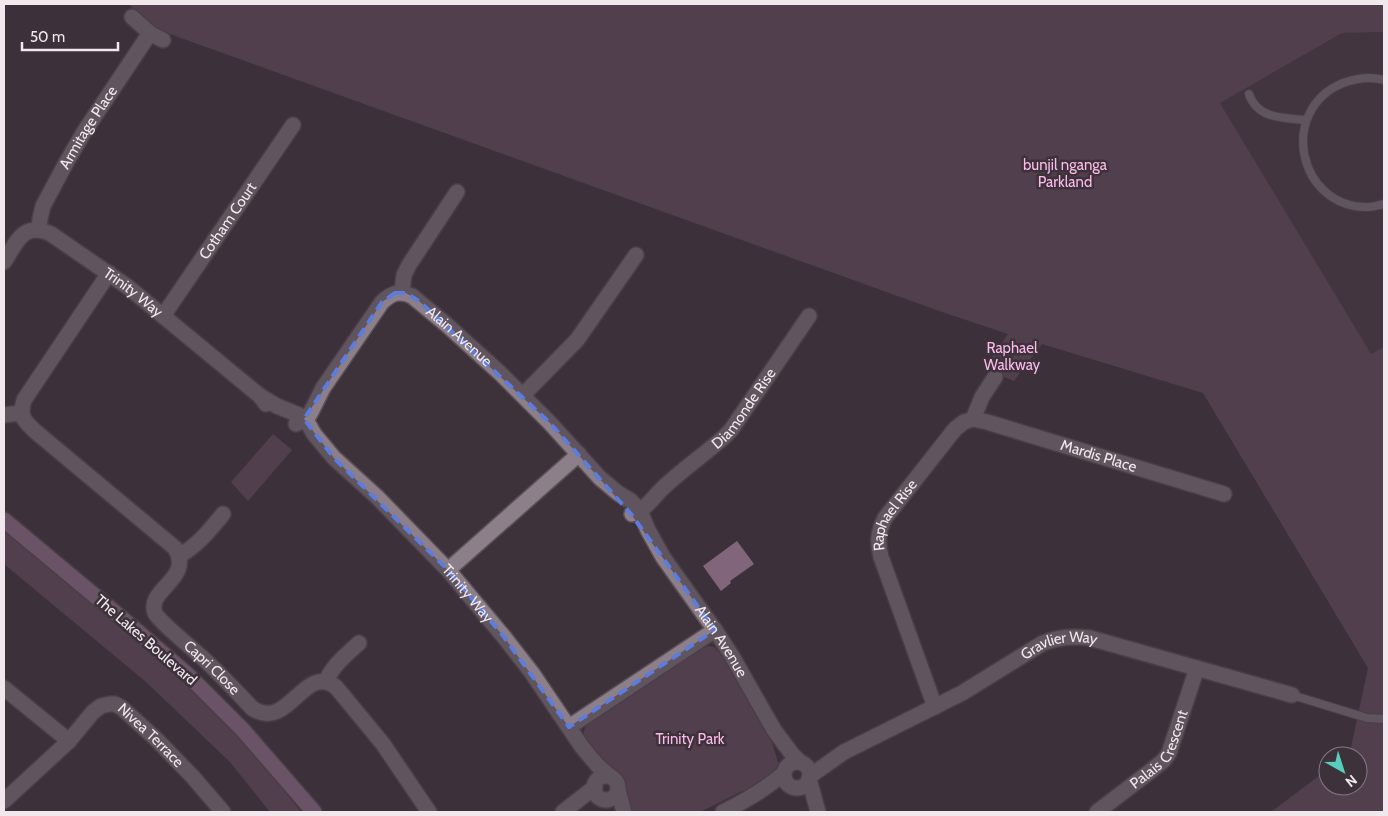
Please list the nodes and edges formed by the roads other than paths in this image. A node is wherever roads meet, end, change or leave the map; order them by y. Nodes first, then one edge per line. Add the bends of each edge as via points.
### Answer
1 (132, 17) dead end
2 (1384, 80) edge
3 (1249, 94) dead end
4 (1306, 120) junction
5 (293, 125) dead end
6 (458, 192) dead end
7 (1384, 204) edge
8 (39, 229) junction
9 (636, 256) dead end
10 (4, 262) edge
11 (109, 274) junction
12 (402, 292) junction
13 (163, 316) junction
14 (809, 316) dead end
15 (995, 377) dead end
16 (523, 395) junction
17 (21, 414) junction
18 (4, 415) edge
19 (300, 419) junction
20 (973, 420) junction
21 (579, 454) junction
22 (1224, 494) dead end
23 (635, 510) junction
24 (223, 514) dead end
25 (4, 520) edge
26 (179, 556) junction
27 (448, 570) junction
28 (715, 630) junction
29 (359, 643) dead end
30 (1197, 668) junction
31 (326, 681) junction
32 (4, 688) edge
33 (1292, 696) joint
34 (935, 707) junction
35 (1384, 719) edge
36 (569, 727) junction
37 (774, 730) junction
38 (69, 741) junction
39 (582, 747) junction
40 (805, 770) junction
41 (278, 772) junction
42 (789, 779) junction
43 (614, 784) junction
44 (599, 792) junction
45 (4, 800) edge
46 (223, 812) edge
47 (304, 812) edge
48 (314, 812) edge
49 (429, 812) edge
50 (564, 812) edge
51 (615, 812) edge
52 (624, 812) edge
53 (723, 812) edge
54 (813, 812) edge
55 (818, 812) edge
56 (1097, 812) edge

1 - 8 street, Armitage Place via 156,36 84,132 43,206
2 - 4 lane via 1354,79 1333,87 1317,101
3 - 4 lane via 1261,111 1279,118
4 - 7 lane via 1302,141 1305,162 1315,181 1348,205 1369,207
5 - 13 street, Cotham Court
6 - 12 street via 409,265
8 - 10 street via 25,233
8 - 11 street, Trinity Way
9 - 16 street via 577,340
11 - 13 street, Trinity Way
11 - 17 street via 33,385 24,400
12 - 16 street, Alain Avenue via 419,301 448,325
12 - 19 street via 394,293 382,302 323,388 306,405
13 - 19 street, Trinity Way via 260,396 272,410 280,416
14 - 23 street, Diamonde Rise via 731,430 663,488 646,496
15 - 20 street
16 - 21 street, Alain Avenue
17 - 18 street
17 - 26 street via 28,425 175,548
19 - 27 street, Trinity Way via 308,439 389,508
20 - 22 street, Mardis Place
20 - 34 street, Raphael Rise via 955,429 884,518 878,537 881,557
21 - 23 street, Alain Avenue
21 - 27 street
23 - 28 street, Alain Avenue via 663,557
24 - 26 street via 198,543
25 - 41 street, The Lakes Boulevard via 176,664
26 - 31 street, Capri Close via 178,572 158,595 155,612 252,708 266,714 273,713 286,707 306,688
27 - 36 street, Trinity Way via 504,636
28 - 36 street
28 - 37 street, Alain Avenue
29 - 31 street via 337,664
30 - 33 street, Gravlier Way
30 - 34 street, Gravlier Way via 1090,638 1067,636 1043,643
30 - 56 street, Palais Crescent via 1169,753
31 - 49 street via 336,687 382,744
32 - 38 street
33 - 35 lane via 1367,718
34 - 40 street, Gravlier Way
36 - 39 street, Trinity Way
37 - 40 street, Alain Avenue
37 - 42 street, Alain Avenue
38 - 45 street, Nivea Terrace
38 - 46 street, Nivea Terrace via 97,708 110,704 118,706 156,739
39 - 43 street, Trinity Way
39 - 44 street, Trinity Way
40 - 42 street via 793,763
40 - 42 street via 801,787
40 - 55 street, Alain Avenue
41 - 47 street, The Lakes Boulevard
41 - 48 street, The Lakes Boulevard
42 - 53 street
42 - 54 street, Alain Avenue
43 - 44 street via 617,794 612,798
43 - 44 street via 604,776 598,780
43 - 52 street
44 - 50 street
44 - 51 street, Trinity Way

